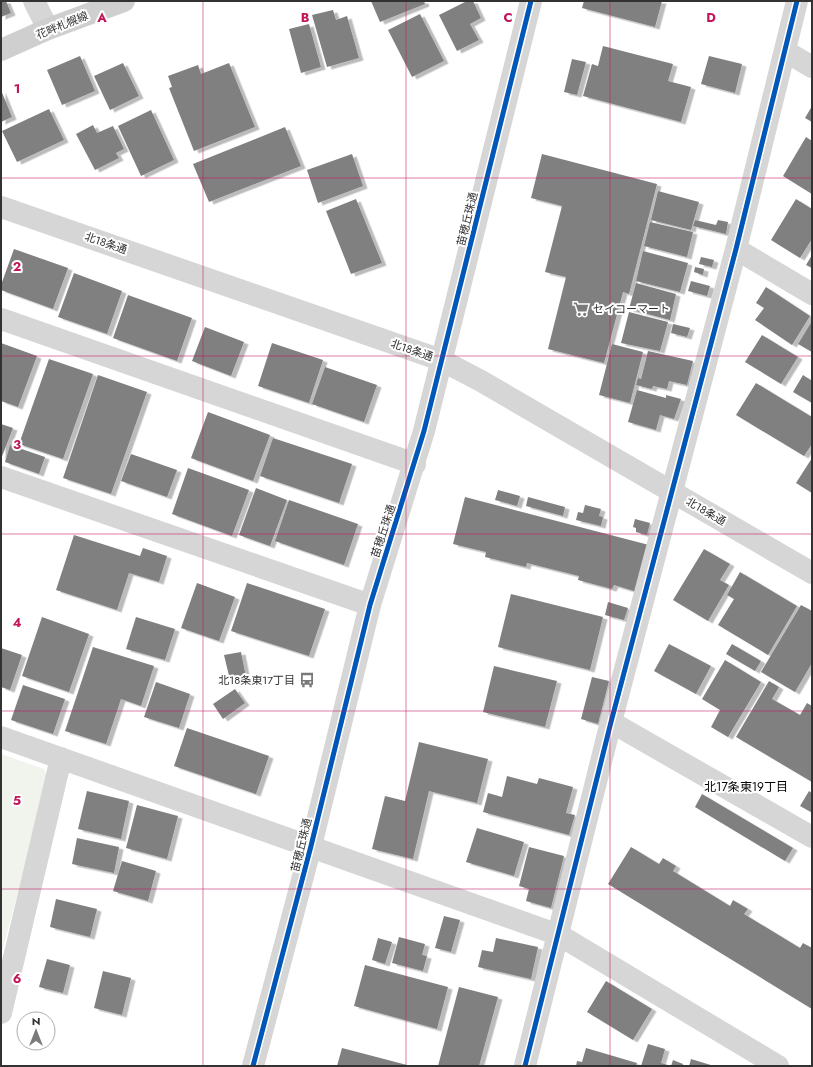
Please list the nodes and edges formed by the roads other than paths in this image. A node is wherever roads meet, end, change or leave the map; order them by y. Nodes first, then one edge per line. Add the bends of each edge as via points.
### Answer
1 (34, 1) edge
2 (124, 1) edge
3 (530, 1) edge
4 (797, 1) edge
5 (48, 29) junction
6 (1, 50) edge
7 (785, 52) junction
8 (812, 67) edge
9 (1, 207) edge
10 (736, 249) junction
11 (812, 294) edge
12 (1, 319) edge
13 (441, 360) junction
14 (415, 464) junction
15 (1, 477) edge
16 (673, 492) junction
17 (812, 573) edge
18 (370, 605) junction
19 (611, 722) junction
20 (1, 737) edge
21 (61, 758) junction
22 (812, 837) edge
23 (311, 846) junction
24 (559, 935) junction
25 (1, 1013) edge
26 (750, 1058) edge
27 (253, 1066) edge
28 (525, 1066) edge
29 (778, 1066) edge

1 - 5 street
2 - 5 main road, 花畔札幌線
3 - 13 street, 苗穂丘珠通
4 - 7 street
5 - 6 main road, 花畔札幌線
7 - 8 street
7 - 10 street
9 - 13 street, 北18条通
10 - 11 street
10 - 16 street
12 - 14 street
13 - 14 street, 苗穂丘珠通
13 - 16 street, 北18条通
14 - 18 street, 苗穂丘珠通
15 - 18 street
16 - 17 street, 北18条通
16 - 19 street
18 - 23 street, 苗穂丘珠通
19 - 22 street
19 - 24 street
20 - 21 street
21 - 23 street
21 - 25 street
23 - 24 street
23 - 27 street, 苗穂丘珠通
24 - 26 street
24 - 28 street
26 - 29 street

